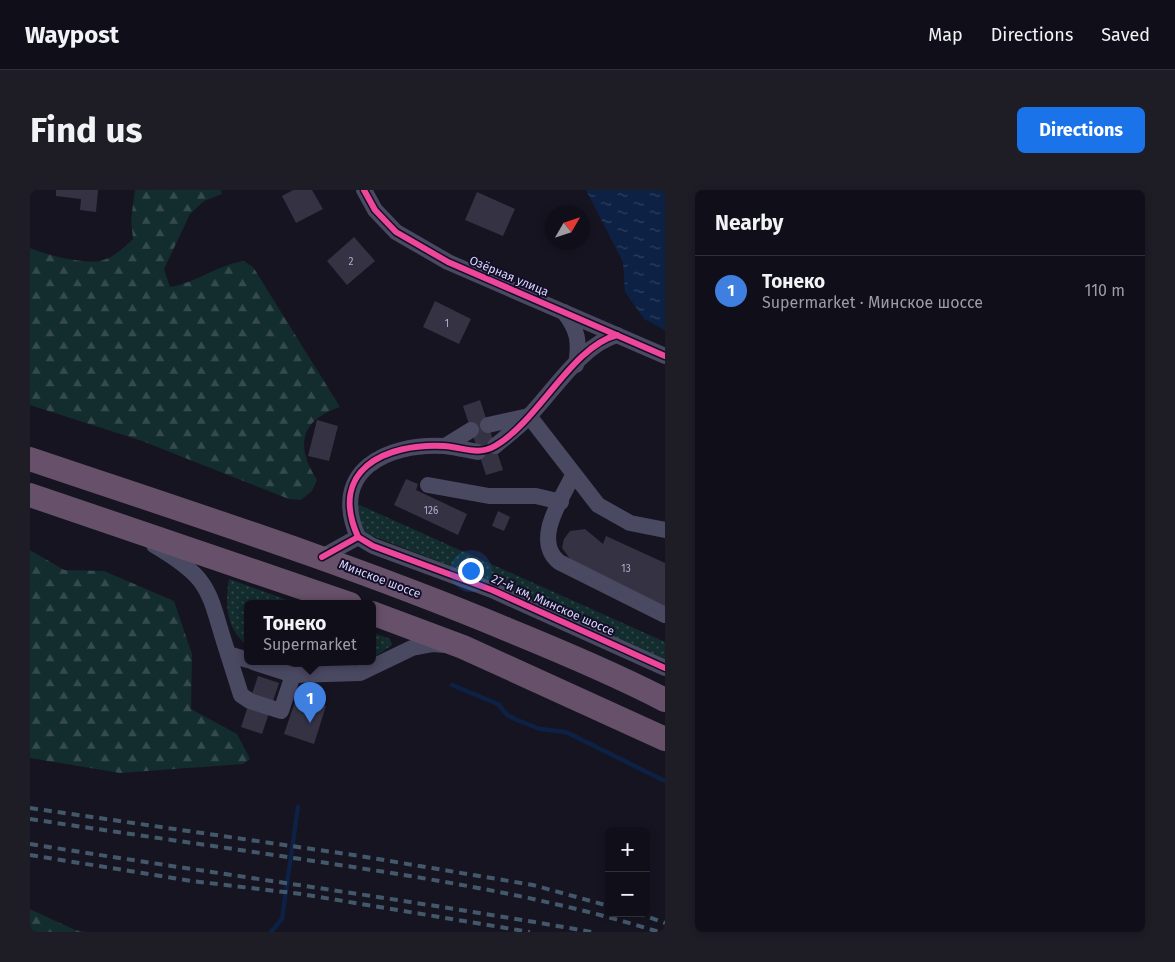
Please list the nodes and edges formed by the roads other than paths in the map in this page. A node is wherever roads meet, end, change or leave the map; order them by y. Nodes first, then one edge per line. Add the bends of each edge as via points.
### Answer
1 (364, 190) edge
2 (564, 312) junction
3 (618, 335) junction
4 (665, 356) edge
5 (576, 365) junction
6 (529, 416) junction
7 (488, 425) dead end
8 (471, 430) dead end
9 (445, 446) junction
10 (495, 446) dead end
11 (478, 452) dead end
12 (30, 459) edge
13 (574, 475) junction
14 (428, 485) dead end
15 (30, 495) edge
16 (560, 502) junction
17 (122, 526) junction
18 (665, 530) edge
19 (358, 537) junction
20 (322, 557) junction
21 (338, 600) edge
22 (376, 615) edge
23 (665, 616) edge
24 (462, 647) junction
25 (228, 654) junction
26 (244, 659) edge
27 (262, 665) edge
28 (665, 668) edge
29 (293, 675) junction
30 (660, 696) edge
31 (665, 739) edge

1 - 2 street, Озёрная улица via 375,210 396,232 448,262
2 - 3 street, Озёрная улица
2 - 5 street via 578,335
3 - 4 street, Озёрная улица
3 - 5 street via 606,338
5 - 6 street
6 - 7 street
6 - 10 street
6 - 13 street
8 - 9 street
9 - 11 street
9 - 19 street via 418,447 383,456 357,475 349,497 351,520
12 - 20 highway, Минское шоссе
13 - 16 street
13 - 18 street via 598,505 630,523
14 - 16 street via 489,496 536,496
15 - 17 highway
16 - 23 street via 547,541 551,556
17 - 21 highway
17 - 25 street via 195,573 213,599
19 - 20 street
19 - 28 street, 27-й км, Минское шоссе via 492,590
20 - 30 highway, Минское шоссе via 466,612
22 - 24 highway
24 - 29 street via 433,644 412,648 360,673
24 - 31 highway
25 - 26 street
25 - 29 street via 241,695 281,712
27 - 29 street

